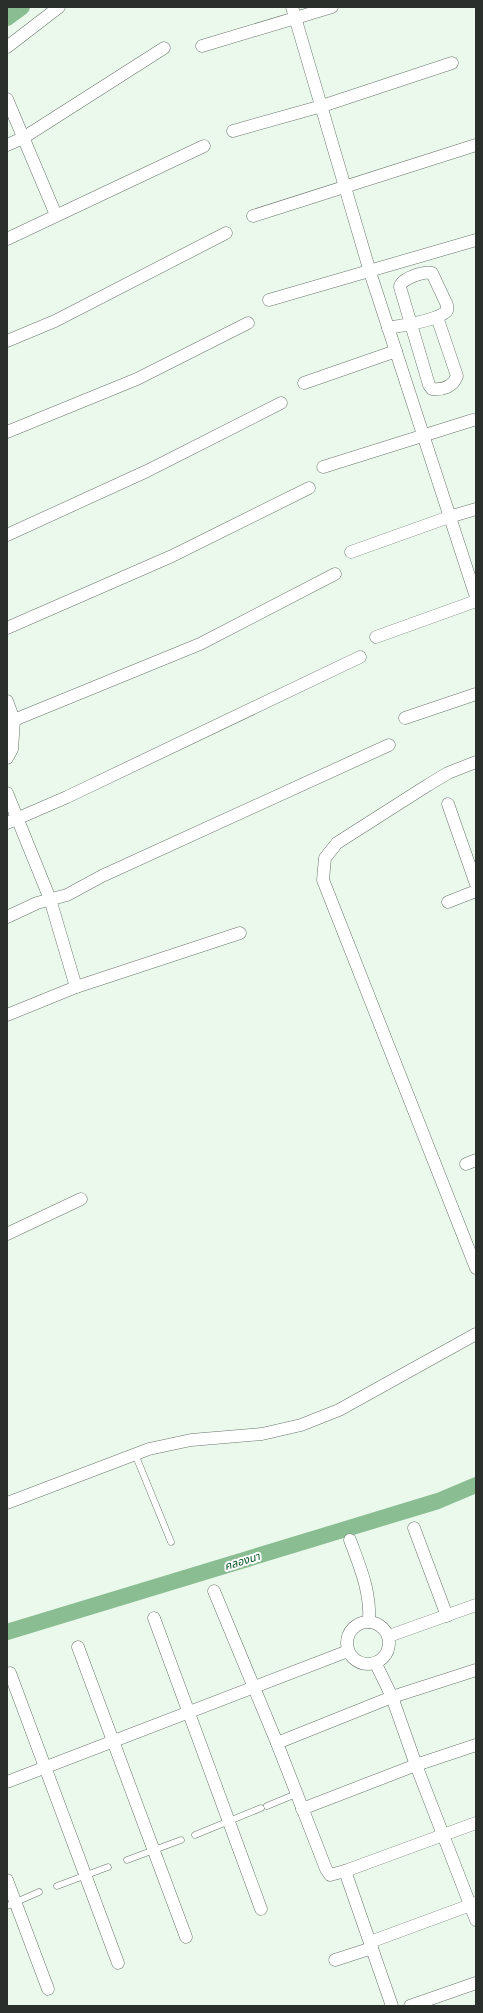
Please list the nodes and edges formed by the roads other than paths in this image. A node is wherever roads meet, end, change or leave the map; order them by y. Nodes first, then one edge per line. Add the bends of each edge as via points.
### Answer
1 (58, 7) edge
2 (332, 7) edge
3 (294, 12) edge
4 (202, 46) dead end
5 (7, 47) edge
6 (164, 48) dead end
7 (452, 63) dead end
8 (7, 99) edge
9 (322, 106) junction
10 (233, 131) dead end
11 (23, 138) junction
12 (7, 145) edge
13 (476, 145) edge
14 (204, 146) dead end
15 (346, 187) junction
16 (56, 215) junction
17 (253, 216) dead end
18 (226, 233) dead end
19 (7, 239) edge
20 (476, 240) edge
21 (370, 272) junction
22 (269, 300) dead end
23 (437, 317) junction
24 (248, 323) dead end
25 (411, 323) junction
26 (388, 328) junction
27 (7, 341) edge
28 (396, 351) junction
29 (304, 383) dead end
30 (281, 403) dead end
31 (472, 420) dead end
32 (7, 432) edge
33 (423, 435) junction
34 (323, 467) dead end
35 (309, 488) dead end
36 (476, 509) edge
37 (449, 516) junction
38 (7, 535) edge
39 (351, 552) dead end
40 (335, 574) dead end
41 (476, 597) edge
42 (476, 602) edge
43 (7, 628) edge
44 (376, 637) dead end
45 (360, 657) dead end
46 (476, 694) edge
47 (7, 702) edge
48 (405, 718) dead end
49 (14, 720) junction
50 (389, 745) dead end
51 (7, 758) edge
52 (476, 762) edge
53 (7, 793) edge
54 (448, 804) dead end
55 (12, 821) edge
56 (476, 884) edge
57 (476, 891) edge
58 (50, 899) junction
59 (448, 902) dead end
60 (7, 917) edge
61 (240, 934) dead end
62 (76, 987) junction
63 (7, 1015) edge
64 (81, 1199) dead end
65 (7, 1234) edge
66 (476, 1268) edge
67 (476, 1334) edge
68 (136, 1454) junction
69 (7, 1503) edge
70 (414, 1528) dead end
71 (350, 1540) dead end
72 (171, 1542) dead end
73 (214, 1592) dead end
74 (476, 1605) edge
75 (447, 1616) junction
76 (154, 1618) dead end
77 (369, 1622) junction
78 (389, 1636) junction
79 (78, 1647) dead end
80 (348, 1651) junction
81 (376, 1664) junction
82 (476, 1670) edge
83 (10, 1673) dead end
84 (253, 1688) junction
85 (392, 1697) junction
86 (189, 1714) junction
87 (114, 1742) junction
88 (277, 1743) junction
89 (476, 1745) edge
90 (416, 1765) junction
91 (46, 1768) junction
92 (7, 1782) edge
93 (296, 1794) junction
94 (302, 1809) junction
95 (229, 1822) junction
96 (476, 1824) edge
97 (195, 1835) dead end
98 (444, 1836) junction
99 (181, 1840) dead end
100 (154, 1850) junction
101 (127, 1860) dead end
102 (108, 1867) dead end
103 (345, 1872) junction
104 (86, 1876) junction
105 (7, 1880) edge
106 (57, 1886) dead end
107 (39, 1892) dead end
108 (11, 1904) edge
109 (473, 1904) edge
110 (261, 1909) dead end
111 (476, 1920) edge
112 (186, 1937) dead end
113 (371, 1945) junction
114 (335, 1960) dead end
115 (118, 1963) dead end
116 (476, 1983) edge
117 (48, 1989) dead end
118 (392, 2006) edge
119 (410, 2006) edge

1 - 5 street
2 - 3 street
3 - 4 street
3 - 9 street
6 - 11 street
7 - 9 street
8 - 11 street
9 - 10 street
9 - 15 street
11 - 12 street
11 - 16 street
13 - 15 street
14 - 16 street
15 - 17 street
15 - 21 street
16 - 19 street
18 - 27 street via 56,321
20 - 21 street
21 - 22 street
21 - 26 street
23 - 25 street
23 - 25 street via 447,311 447,305 435,277 428,272 400,284
23 - 25 street via 456,376 454,384 448,387 432,389 429,385
24 - 32 street via 137,379
25 - 26 street
26 - 28 street
28 - 29 street
28 - 33 street
30 - 38 street via 147,471
31 - 33 street
33 - 34 street
33 - 37 street
35 - 43 street via 172,556
36 - 37 street
37 - 39 street
37 - 41 street
40 - 49 street via 200,644
42 - 44 street
45 - 55 street
46 - 48 street
47 - 49 street
49 - 51 street via 12,749
50 - 58 street via 102,876 67,895
52 - 66 street via 448,773 337,844 325,858 323,880
53 - 55 street
54 - 56 street
55 - 58 street
57 - 59 street
58 - 60 street
58 - 62 street
61 - 62 street
62 - 63 street
64 - 65 street
67 - 68 street via 338,1410 301,1426 262,1434 191,1440
68 - 69 street
68 - 72 lane
70 - 75 street
71 - 77 street via 368,1592
73 - 84 street
74 - 75 street
75 - 78 street
76 - 86 street
77 - 78 street via 384,1628
77 - 80 street via 361,1623 351,1631 347,1643
78 - 81 street via 388,1652
79 - 87 street
80 - 81 street via 360,1663
80 - 84 street
81 - 85 street
82 - 85 street
83 - 91 street
84 - 86 street
84 - 88 street
85 - 88 street
85 - 90 street
86 - 87 street
86 - 95 street
87 - 91 street
87 - 100 street
88 - 93 street
89 - 90 street
90 - 94 street
90 - 98 street
91 - 92 street
91 - 104 street
93 - 94 street
93 - 95 lane
94 - 103 street via 327,1872 333,1875
95 - 97 lane
95 - 110 street
96 - 98 street
98 - 103 street
98 - 109 street
99 - 100 lane
100 - 101 lane
100 - 112 street
102 - 104 lane
103 - 113 street
104 - 106 lane
104 - 115 street
105 - 108 street
107 - 108 lane
108 - 117 street
109 - 111 street
109 - 113 street
113 - 114 street
113 - 118 street
116 - 119 street

